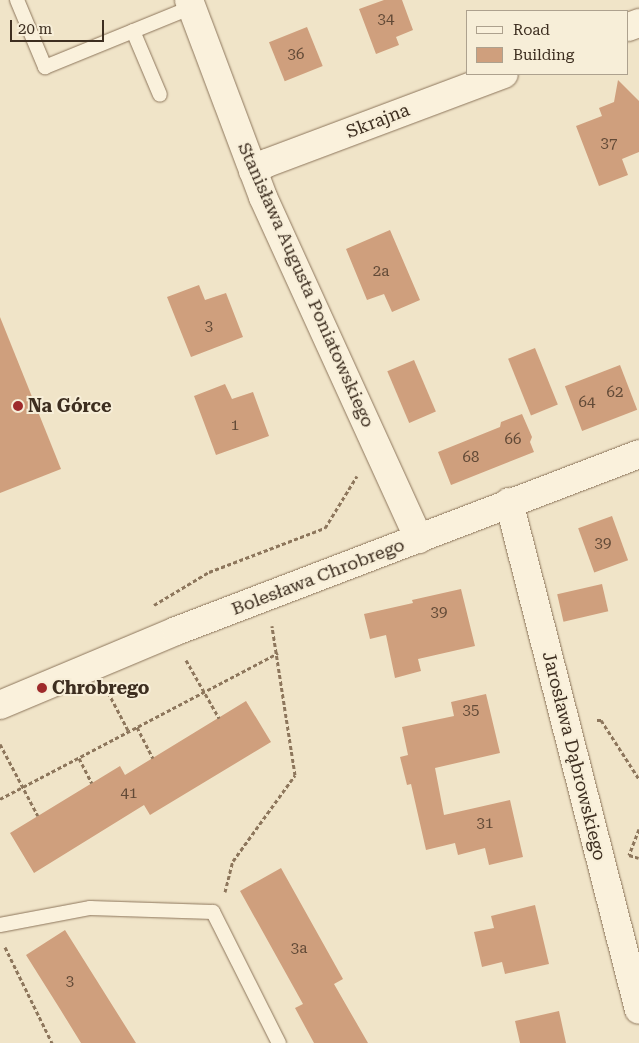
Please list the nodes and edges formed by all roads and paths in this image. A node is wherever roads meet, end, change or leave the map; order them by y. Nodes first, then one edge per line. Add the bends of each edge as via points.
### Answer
1 (17, 0) edge
2 (191, 4) edge
3 (133, 31) junction
4 (501, 75) edge
5 (160, 95) dead end
6 (253, 171) junction
7 (639, 454) edge
8 (359, 472) dead end
9 (509, 502) junction
10 (419, 539) junction
11 (150, 608) dead end
12 (272, 624) dead end
13 (176, 631) junction
14 (278, 653) junction
15 (99, 664) junction
16 (204, 692) junction
17 (0, 705) edge
18 (564, 716) junction
19 (220, 718) dead end
20 (137, 727) junction
21 (128, 732) junction
22 (0, 744) edge
23 (79, 758) junction
24 (153, 758) dead end
25 (639, 779) edge
26 (92, 783) dead end
27 (24, 787) junction
28 (0, 799) edge
29 (38, 816) dead end
30 (639, 829) edge
31 (639, 858) edge
32 (212, 912) junction
33 (0, 925) edge
34 (4, 944) dead end
35 (639, 1010) edge
36 (52, 1043) edge
37 (279, 1043) edge

1 - 3 lane via 45,67
2 - 3 lane
2 - 6 street, Stanisława Augusta Poniatowskiego
3 - 5 lane
4 - 6 street, Skrajna
6 - 10 street, Stanisława Augusta Poniatowskiego
7 - 9 street, Bolesława Chrobrego
8 - 11 path via 324,528 209,572
9 - 10 street, Bolesława Chrobrego
9 - 18 street, Jarosława Dąbrowskiego
10 - 13 street, Bolesława Chrobrego
12 - 14 path
13 - 15 street, Bolesława Chrobrego
13 - 16 path via 187,662
14 - 16 path
14 - 32 path via 295,774 233,861 223,897
15 - 17 street, Bolesława Chrobrego
15 - 21 path via 111,701
16 - 19 path
16 - 20 path
18 - 25 path via 600,720
18 - 35 street, Jarosława Dąbrowskiego
20 - 21 path
20 - 24 path
21 - 23 path
22 - 27 path
23 - 26 path
23 - 27 path
27 - 28 path
27 - 29 path
30 - 31 path via 630,855
32 - 33 lane via 90,908
32 - 37 lane
34 - 36 path

